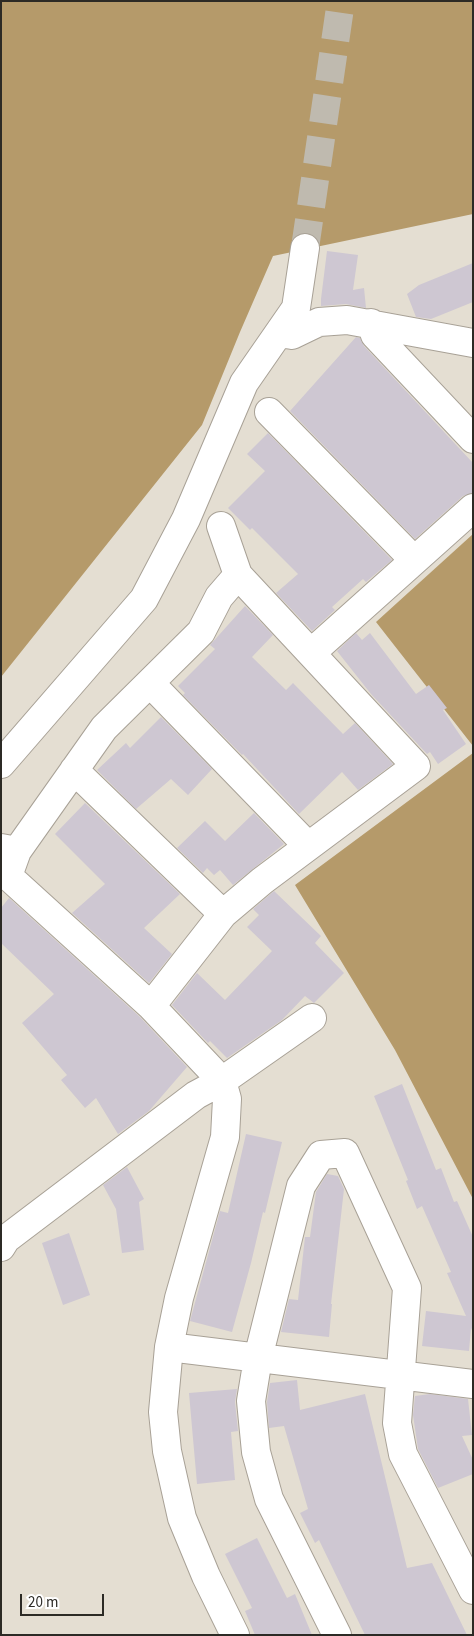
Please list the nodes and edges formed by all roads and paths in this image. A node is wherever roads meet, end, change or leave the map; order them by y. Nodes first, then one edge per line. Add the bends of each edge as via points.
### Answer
1 (305, 248) tunnel mouth
2 (371, 323) junction
3 (279, 333) junction
4 (473, 343) edge
5 (269, 412) dead end
6 (473, 439) edge
7 (473, 508) edge
8 (221, 526) dead end
9 (414, 560) junction
10 (238, 575) junction
11 (311, 653) junction
12 (150, 683) junction
13 (1, 764) edge
14 (74, 770) junction
15 (308, 846) junction
16 (9, 850) edge
17 (5, 879) edge
18 (222, 914) junction
19 (151, 1006) junction
20 (312, 1018) dead end
21 (222, 1081) junction
22 (1, 1247) edge
23 (169, 1346) junction
24 (258, 1358) junction
25 (400, 1375) junction
26 (473, 1384) edge
27 (473, 1590) edge
28 (235, 1635) edge
29 (337, 1635) edge

1 - 3 street via 296,308
2 - 3 street via 347,320 319,322 292,335
2 - 4 street
2 - 6 street via 375,335
3 - 13 street via 244,383 186,519 144,600
5 - 9 street
7 - 9 street
8 - 10 street
9 - 11 street
10 - 11 street
10 - 12 street via 219,597 201,632
11 - 15 street via 416,766
12 - 14 street via 104,728
12 - 15 street
14 - 16 street
14 - 18 street
15 - 18 street
16 - 17 street
17 - 19 street
18 - 19 street
19 - 21 street
20 - 21 street
21 - 22 street via 196,1095 6,1239
21 - 23 street via 227,1099 225,1137 179,1298
23 - 24 street
23 - 28 street via 163,1412 167,1451 182,1518
24 - 25 street
24 - 25 street via 301,1186 321,1154 344,1153 407,1288
24 - 29 street via 251,1401 256,1452 266,1490
25 - 26 street
25 - 27 street via 397,1423 403,1454

